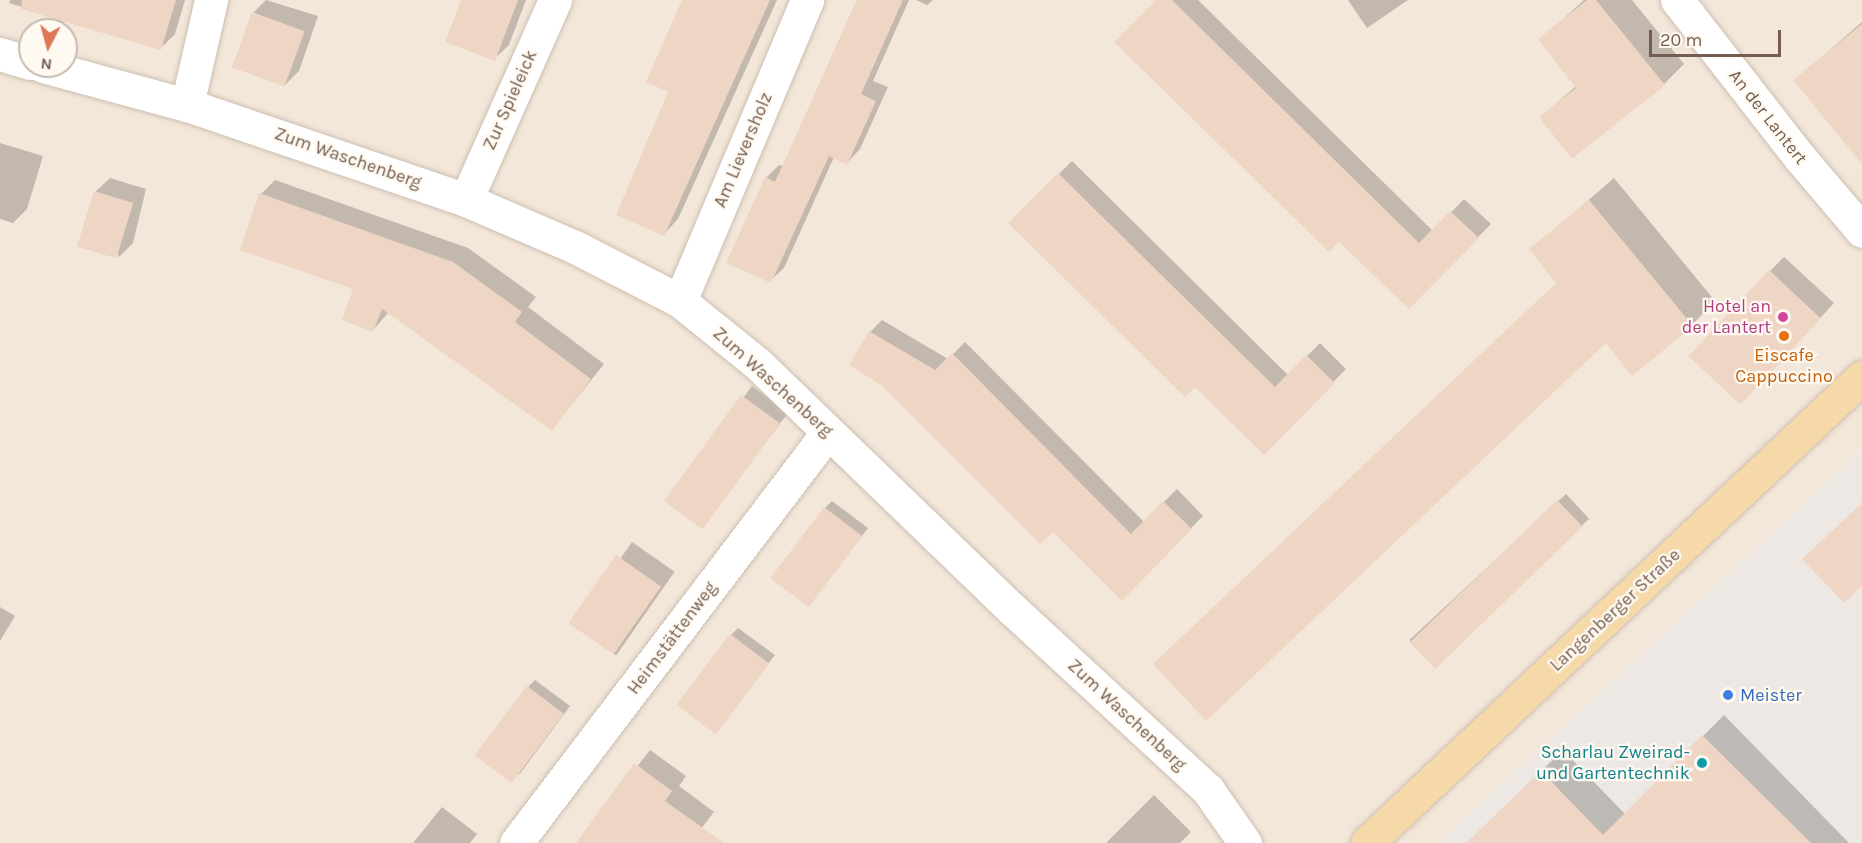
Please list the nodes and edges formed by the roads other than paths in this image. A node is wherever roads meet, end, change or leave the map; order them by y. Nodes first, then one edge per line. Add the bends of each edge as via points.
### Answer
1 (211, 0) edge
2 (555, 0) edge
3 (807, 0) edge
4 (1677, 0) edge
5 (0, 54) edge
6 (18, 59) edge
7 (78, 75) edge
8 (187, 105) junction
9 (466, 200) junction
10 (1862, 231) edge
11 (680, 301) junction
12 (1862, 377) edge
13 (828, 432) junction
14 (516, 843) edge
15 (1245, 843) edge
16 (1367, 843) edge

1 - 8 street
2 - 9 street, Zur Spieleick
3 - 11 street, Am Lieversholz
4 - 10 street, An der Lantert
5 - 6 street
7 - 8 street, Zum Waschenberg
8 - 9 street, Zum Waschenberg
9 - 11 street, Zum Waschenberg via 575,247
11 - 13 street, Zum Waschenberg via 759,364
12 - 16 main road, Langenberger Straße
13 - 14 street, Heimstättenweg
13 - 15 street, Zum Waschenberg via 1208,790

